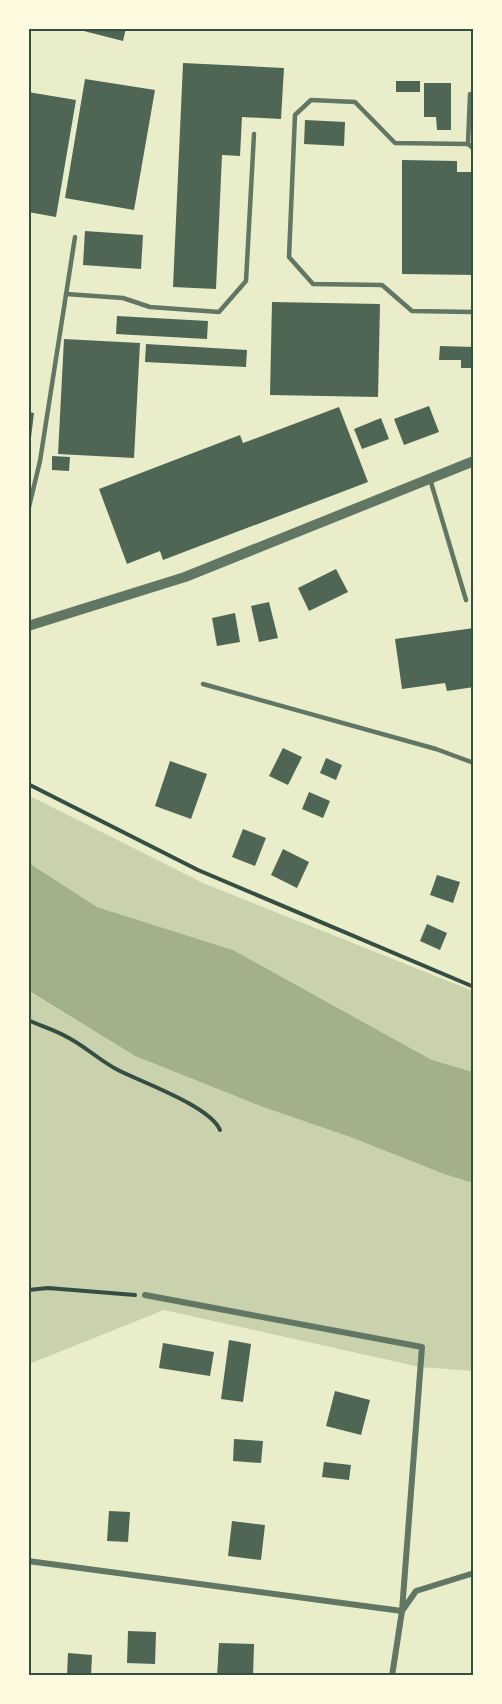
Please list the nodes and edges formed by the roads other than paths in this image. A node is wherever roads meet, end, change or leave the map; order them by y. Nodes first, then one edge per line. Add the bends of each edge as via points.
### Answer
1 (470, 94) dead end
2 (254, 134) dead end
3 (468, 144) junction
4 (474, 149) edge
5 (75, 237) dead end
6 (66, 294) junction
7 (474, 312) edge
8 (474, 461) edge
9 (429, 478) junction
10 (28, 510) edge
11 (466, 600) dead end
12 (28, 626) edge
13 (203, 684) dead end
14 (474, 763) edge
15 (145, 1295) road end
16 (28, 1561) edge
17 (474, 1573) edge
18 (402, 1611) junction
19 (392, 1676) edge

1 - 3 lane
2 - 6 lane via 246,280 219,312 150,307 123,298
3 - 4 lane
3 - 7 lane via 395,143 355,102 311,100 295,115 289,257 313,284 382,285 412,311
5 - 6 lane
6 - 10 lane via 40,461
8 - 9 street
9 - 11 lane
9 - 12 street via 185,577
13 - 14 lane
15 - 18 street via 422,1347
16 - 18 street
17 - 18 street via 416,1591
18 - 19 street

